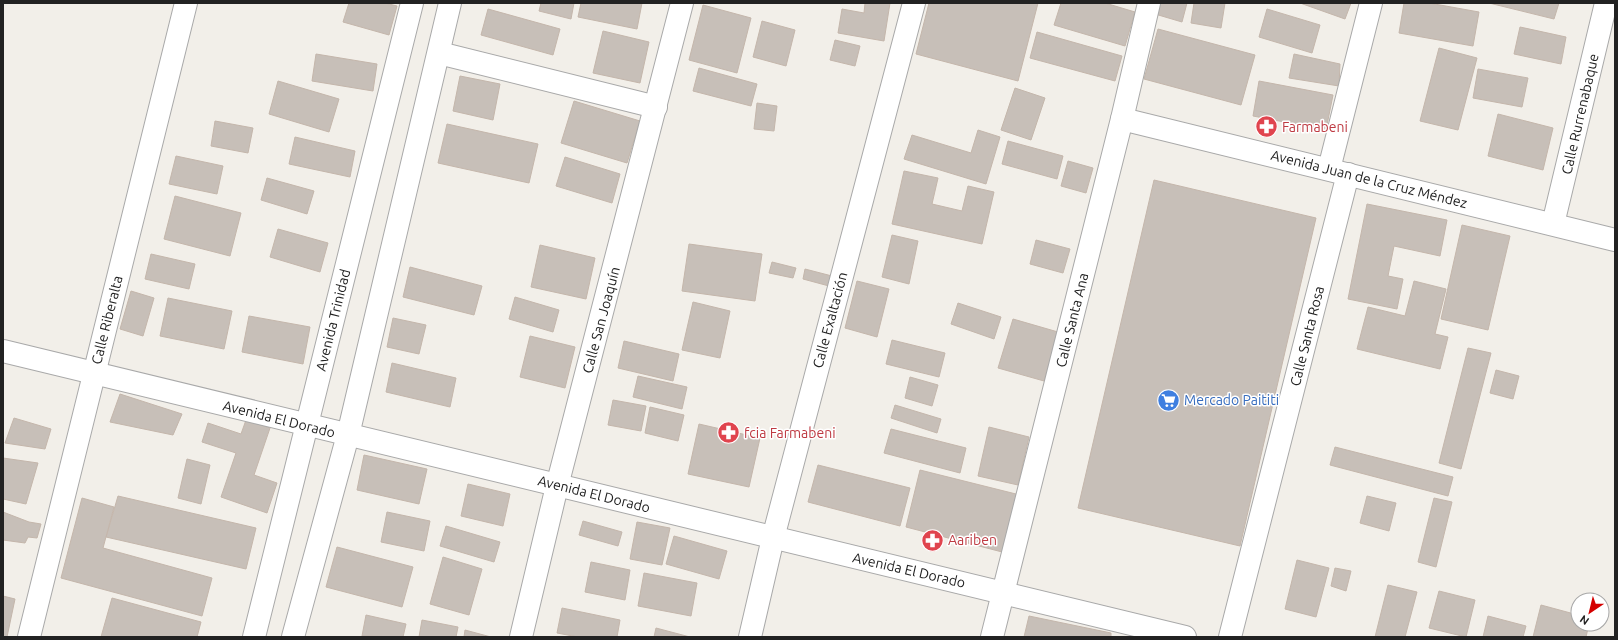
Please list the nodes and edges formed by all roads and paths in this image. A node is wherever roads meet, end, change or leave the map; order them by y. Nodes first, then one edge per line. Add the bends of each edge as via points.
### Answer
1 (186, 3) edge
2 (412, 3) edge
3 (682, 3) edge
4 (914, 3) edge
5 (1147, 3) edge
6 (1371, 3) edge
7 (1606, 3) edge
8 (445, 4) edge
9 (439, 53) junction
10 (656, 107) junction
11 (1122, 119) junction
12 (1338, 172) junction
13 (1553, 224) junction
14 (1615, 240) edge
15 (3, 351) edge
16 (93, 374) junction
17 (307, 425) junction
18 (348, 435) junction
19 (557, 486) junction
20 (773, 538) junction
21 (1003, 593) junction
22 (28, 637) edge
23 (254, 637) edge
24 (293, 637) edge
25 (521, 637) edge
26 (750, 637) edge
27 (992, 637) edge
28 (1185, 637) edge
29 (1230, 637) edge

1 - 16 street, Calle Riberalta
2 - 17 street, Avenida Trinidad
3 - 10 street, Calle San Joaquín
4 - 20 street, Calle Exaltación
5 - 11 street, Calle Santa Ana
6 - 12 street, Calle Santa Rosa
7 - 13 street, Calle Rurrenabaque
8 - 9 street
9 - 10 street
9 - 18 street
10 - 19 street, Calle San Joaquín
11 - 12 street, Avenida Juan de la Cruz Méndez
11 - 21 street, Calle Santa Ana
12 - 13 street, Avenida Juan de la Cruz Méndez
12 - 29 street, Calle Santa Rosa
13 - 14 street, Avenida Juan de la Cruz Méndez
15 - 16 street, Avenida El Dorado
16 - 17 street, Avenida El Dorado
16 - 22 street, Calle Riberalta
17 - 18 street, Avenida El Dorado
17 - 23 street, Avenida Trinidad
18 - 19 street, Avenida El Dorado
18 - 24 street
19 - 20 street, Avenida El Dorado
19 - 25 street, Calle San Joaquín
20 - 21 street, Avenida El Dorado
20 - 26 street, Calle Exaltación
21 - 27 street, Calle Santa Ana
21 - 28 street, Avenida El Dorado

